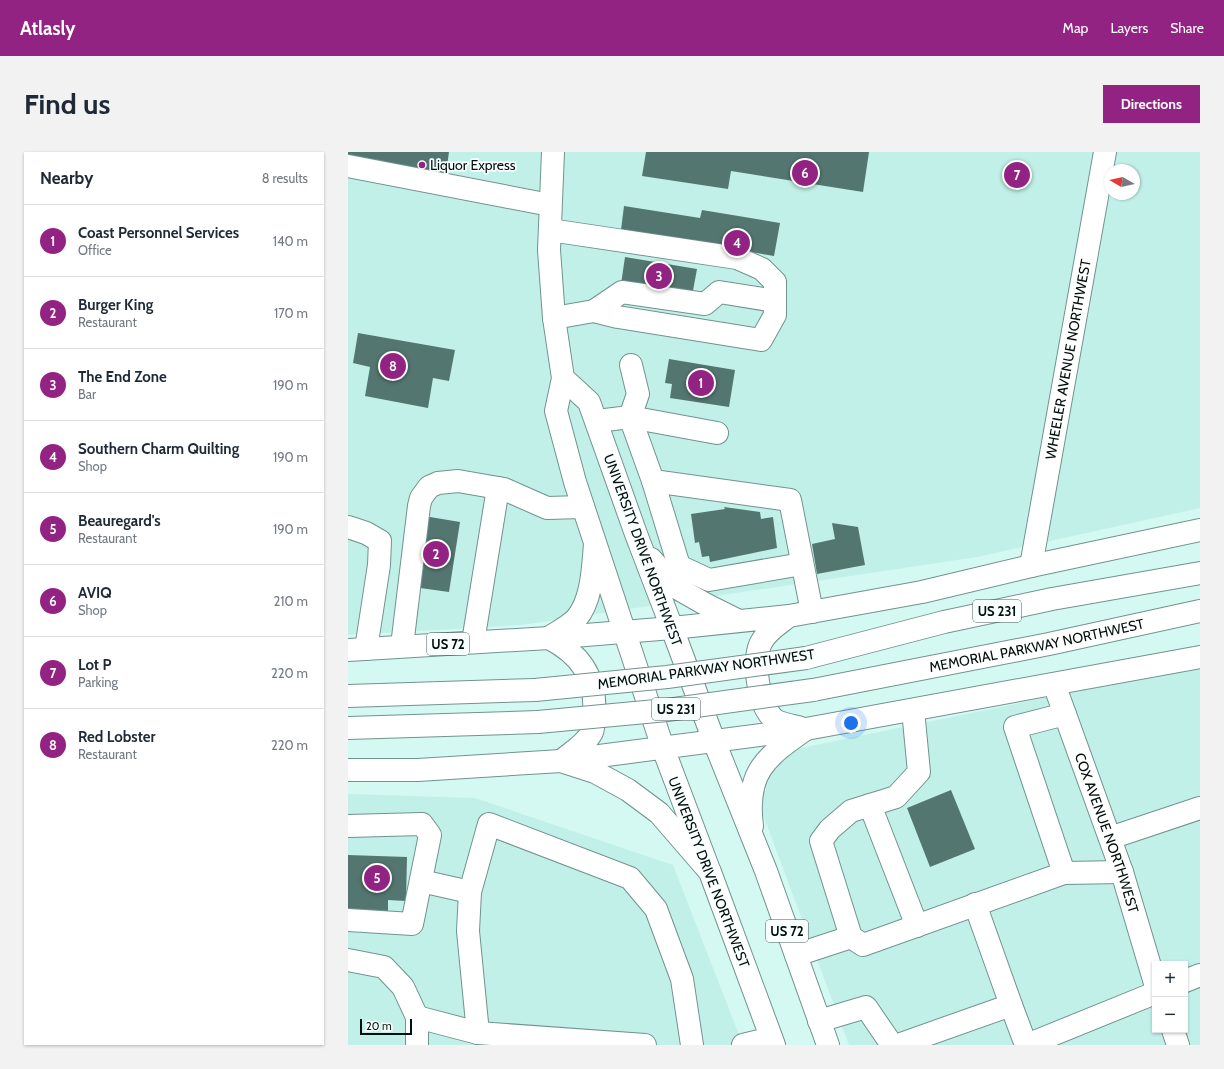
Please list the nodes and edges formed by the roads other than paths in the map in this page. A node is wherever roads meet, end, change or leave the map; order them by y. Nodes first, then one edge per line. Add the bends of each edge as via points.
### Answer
1 (553, 152) edge
2 (1105, 152) edge
3 (348, 166) edge
4 (550, 205) junction
5 (550, 230) junction
6 (775, 300) junction
7 (594, 311) junction
8 (554, 318) junction
9 (631, 365) dead end
10 (563, 378) junction
11 (630, 417) junction
12 (597, 421) junction
13 (717, 434) dead end
14 (653, 481) junction
15 (498, 488) junction
16 (583, 506) junction
17 (666, 526) junction
18 (348, 527) edge
19 (1200, 530) edge
20 (639, 541) junction
21 (595, 544) junction
22 (802, 564) junction
23 (1031, 566) junction
24 (1197, 574) edge
25 (812, 612) junction
26 (1196, 612) edge
27 (789, 616) junction
28 (740, 622) junction
29 (672, 628) junction
30 (624, 630) junction
31 (549, 638) junction
32 (473, 642) junction
33 (402, 646) junction
34 (357, 649) edge
35 (1200, 657) edge
36 (1054, 684) junction
37 (348, 696) edge
38 (913, 710) junction
39 (1065, 714) junction
40 (348, 728) edge
41 (806, 729) junction
42 (714, 741) junction
43 (663, 748) junction
44 (561, 761) junction
45 (348, 770) edge
46 (870, 805) junction
47 (1200, 808) edge
48 (348, 826) edge
49 (1110, 838) junction
50 (754, 841) junction
51 (710, 872) junction
52 (1122, 872) junction
53 (1064, 873) junction
54 (421, 881) junction
55 (470, 892) junction
56 (975, 904) junction
57 (348, 920) edge
58 (917, 926) junction
59 (851, 937) junction
60 (796, 954) junction
61 (348, 960) edge
62 (1152, 973) edge
63 (1200, 975) edge
64 (1188, 980) edge
65 (1152, 994) edge
66 (1011, 1005) junction
67 (417, 1017) junction
68 (819, 1021) junction
69 (1173, 1033) edge
70 (478, 1034) junction
71 (773, 1041) edge
72 (633, 1044) edge
73 (417, 1045) edge
74 (692, 1045) edge
75 (743, 1045) edge
76 (828, 1045) edge
77 (892, 1045) edge
78 (898, 1045) edge
79 (1027, 1045) edge
80 (1178, 1045) edge

1 - 4 main road, UNIVERSITY DRIVE NORTHWEST
2 - 23 main road, WHEELER AVENUE NORTHWEST
3 - 4 main road
4 - 5 main road, UNIVERSITY DRIVE NORTHWEST
5 - 6 main road via 737,258 762,269 775,282
5 - 8 main road, UNIVERSITY DRIVE NORTHWEST
6 - 7 main road via 720,292 705,304 622,292
6 - 7 main road via 775,315 761,340
7 - 8 main road
8 - 10 main road, UNIVERSITY DRIVE NORTHWEST
9 - 11 main road via 638,394
10 - 12 main road, UNIVERSITY DRIVE NORTHWEST via 589,402
10 - 16 main road, UNIVERSITY DRIVE NORTHWEST via 556,410
11 - 12 main road
11 - 13 main road
11 - 14 main road
12 - 20 main road, UNIVERSITY DRIVE NORTHWEST
14 - 17 main road
14 - 22 main road via 790,500
15 - 16 main road via 547,508
15 - 32 main road
15 - 33 main road via 458,481 438,483 429,488 421,498
16 - 21 main road, UNIVERSITY DRIVE NORTHWEST
17 - 20 main road
17 - 22 main road via 679,566 709,580
18 - 34 main road via 380,541 378,565
19 - 23 main road
20 - 28 main road via 677,588
20 - 29 main road, UNIVERSITY DRIVE NORTHWEST
21 - 30 main road, UNIVERSITY DRIVE NORTHWEST
21 - 31 main road via 593,577 585,602 576,619
22 - 25 main road
23 - 25 main road via 922,592
24 - 37 main road, MEMORIAL PARKWAY NORTHWEST / US 231, bridge via 1052,599 944,622 806,658 667,677 535,690
25 - 27 main road
26 - 40 main road, MEMORIAL PARKWAY NORTHWEST / US 231, bridge via 1049,644 813,690 667,710 538,722
27 - 28 main road
27 - 41 main road via 768,631 760,642 758,678 764,705 775,720
28 - 29 main road
29 - 30 main road, US 72
29 - 42 main road, UNIVERSITY DRIVE NORTHWEST / US 72
30 - 31 main road, US 72
30 - 43 main road, UNIVERSITY DRIVE NORTHWEST
31 - 32 main road, US 72
31 - 44 main road via 576,657 589,675 594,692 592,730 584,744
32 - 33 main road, US 72
33 - 34 main road, US 72
35 - 36 main road
36 - 38 main road
36 - 39 main road, COX AVENUE NORTHWEST
38 - 41 main road
38 - 46 main road via 919,772 896,797
39 - 49 main road, COX AVENUE NORTHWEST
39 - 53 main road via 1015,727
41 - 42 main road
41 - 50 main road via 776,750 762,765 752,797 750,817
42 - 43 main road
42 - 50 main road, UNIVERSITY DRIVE NORTHWEST / US 72
43 - 44 main road
43 - 51 main road, UNIVERSITY DRIVE NORTHWEST
44 - 45 main road via 418,770
44 - 51 main road via 595,772 628,790 659,813
46 - 58 main road
46 - 59 main road via 851,810 830,829 822,841
47 - 49 main road
48 - 54 main road via 422,824 430,835
49 - 52 main road, COX AVENUE NORTHWEST
50 - 60 main road, UNIVERSITY DRIVE NORTHWEST / US 72
51 - 71 main road, UNIVERSITY DRIVE NORTHWEST
52 - 53 main road
52 - 62 main road, COX AVENUE NORTHWEST
53 - 56 main road
54 - 55 main road
54 - 57 main road via 412,924
55 - 70 main road via 468,931
55 - 74 main road via 489,824 630,878 656,910 680,972
56 - 58 main road
56 - 66 main road
58 - 59 main road via 863,945
59 - 60 main road
60 - 68 main road, UNIVERSITY DRIVE NORTHWEST / US 72
61 - 67 main road via 384,968 403,987
63 - 64 main road
65 - 79 main road
66 - 78 main road
66 - 79 main road
67 - 70 main road
67 - 73 main road
68 - 76 main road, UNIVERSITY DRIVE NORTHWEST / US 72
68 - 77 main road via 866,1007
69 - 80 main road
70 - 72 main road
71 - 75 main road

